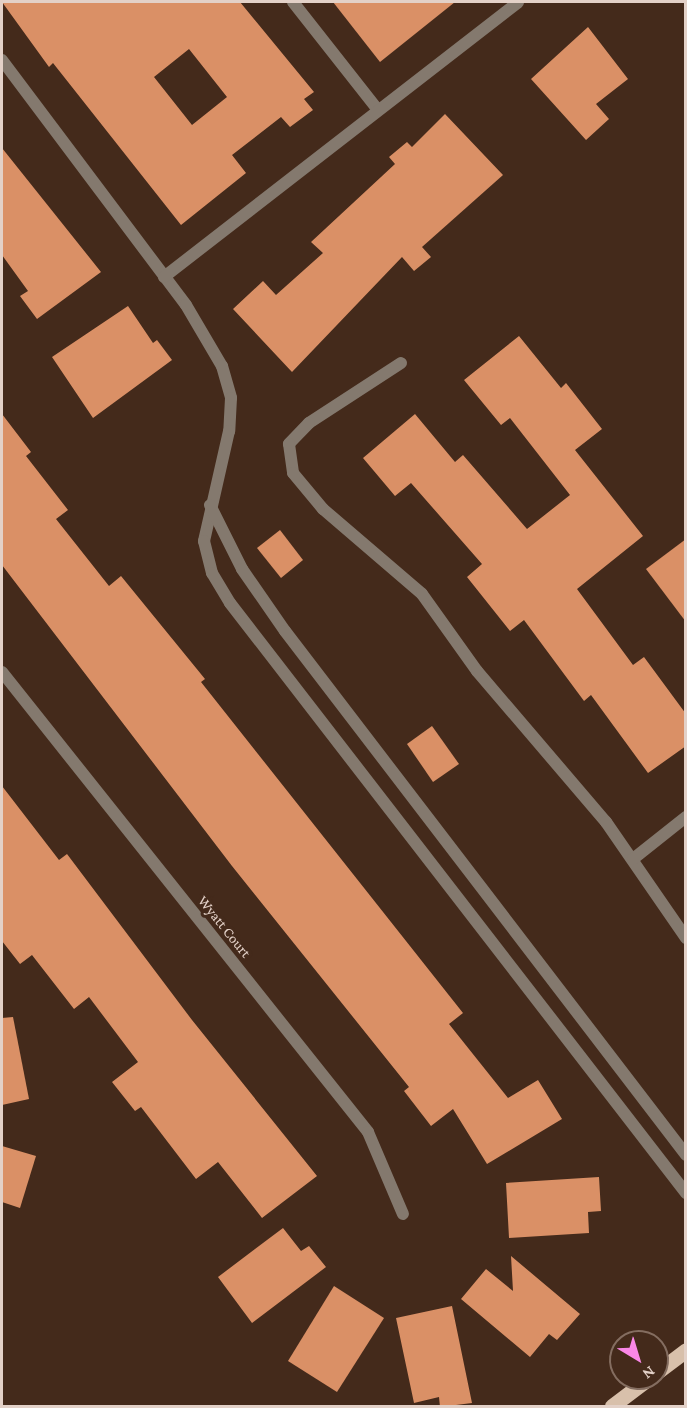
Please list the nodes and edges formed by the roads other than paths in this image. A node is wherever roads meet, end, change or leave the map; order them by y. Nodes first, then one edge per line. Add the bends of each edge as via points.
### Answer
1 (293, 2) edge
2 (518, 2) edge
3 (2, 60) edge
4 (378, 110) junction
5 (164, 277) junction
6 (401, 363) dead end
7 (210, 505) junction
8 (2, 672) edge
9 (686, 817) edge
10 (633, 859) junction
11 (686, 939) edge
12 (686, 1155) edge
13 (686, 1193) edge
14 (403, 1214) dead end
15 (686, 1350) edge
16 (669, 1363) edge
17 (634, 1390) edge
18 (612, 1407) edge

1 - 4 street
2 - 4 street
3 - 5 street
4 - 5 street
5 - 7 street via 222,366 231,398 229,431
6 - 10 street via 309,423 289,444 293,473 323,509 422,594 477,671 521,718
7 - 12 street via 242,569 285,631
7 - 13 street via 204,541 212,573 230,603
8 - 14 street, Wyatt Court via 368,1132
9 - 10 street
10 - 11 street
15 - 16 main road
17 - 18 main road

